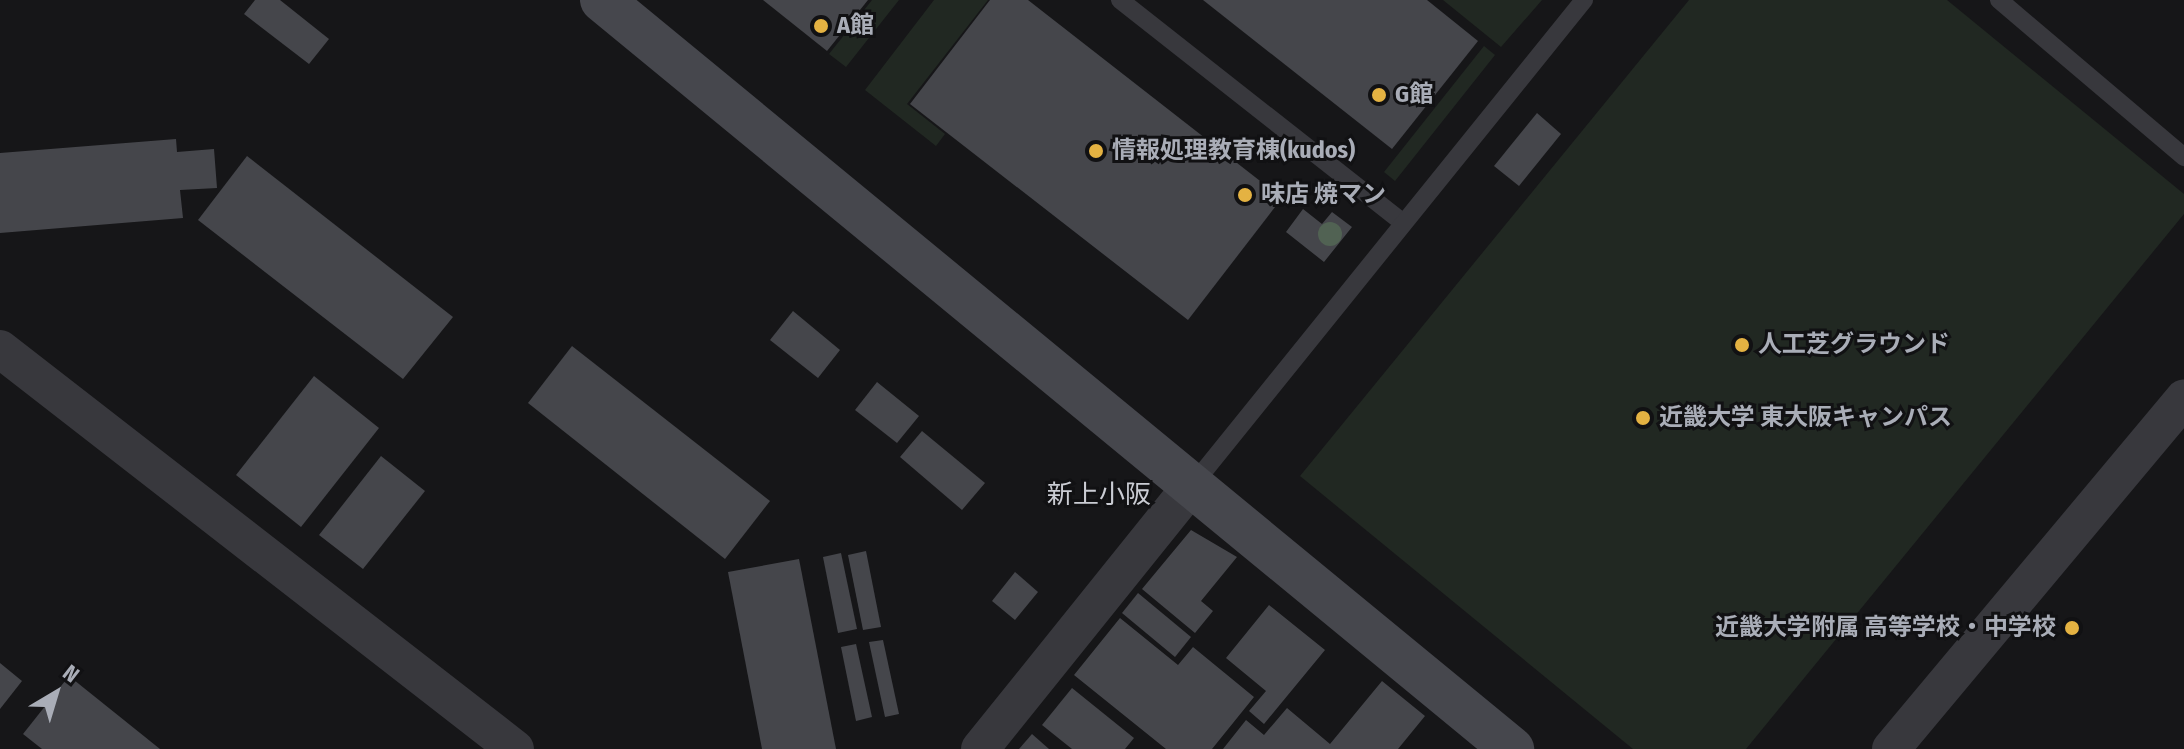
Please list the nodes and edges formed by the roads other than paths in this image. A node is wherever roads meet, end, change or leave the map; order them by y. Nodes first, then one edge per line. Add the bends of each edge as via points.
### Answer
1 (602, 0) edge
2 (1120, 0) edge
3 (1584, 0) edge
4 (1999, 0) edge
5 (2184, 157) edge
6 (1400, 220) junction
7 (0, 349) edge
8 (2184, 398) edge
9 (1191, 487) junction
10 (515, 749) edge
11 (980, 749) edge
12 (1512, 749) edge
13 (1891, 749) edge

1 - 9 street
2 - 6 lane
3 - 6 lane
4 - 5 lane
6 - 9 lane
7 - 10 street
8 - 13 street
9 - 11 street
9 - 12 street

